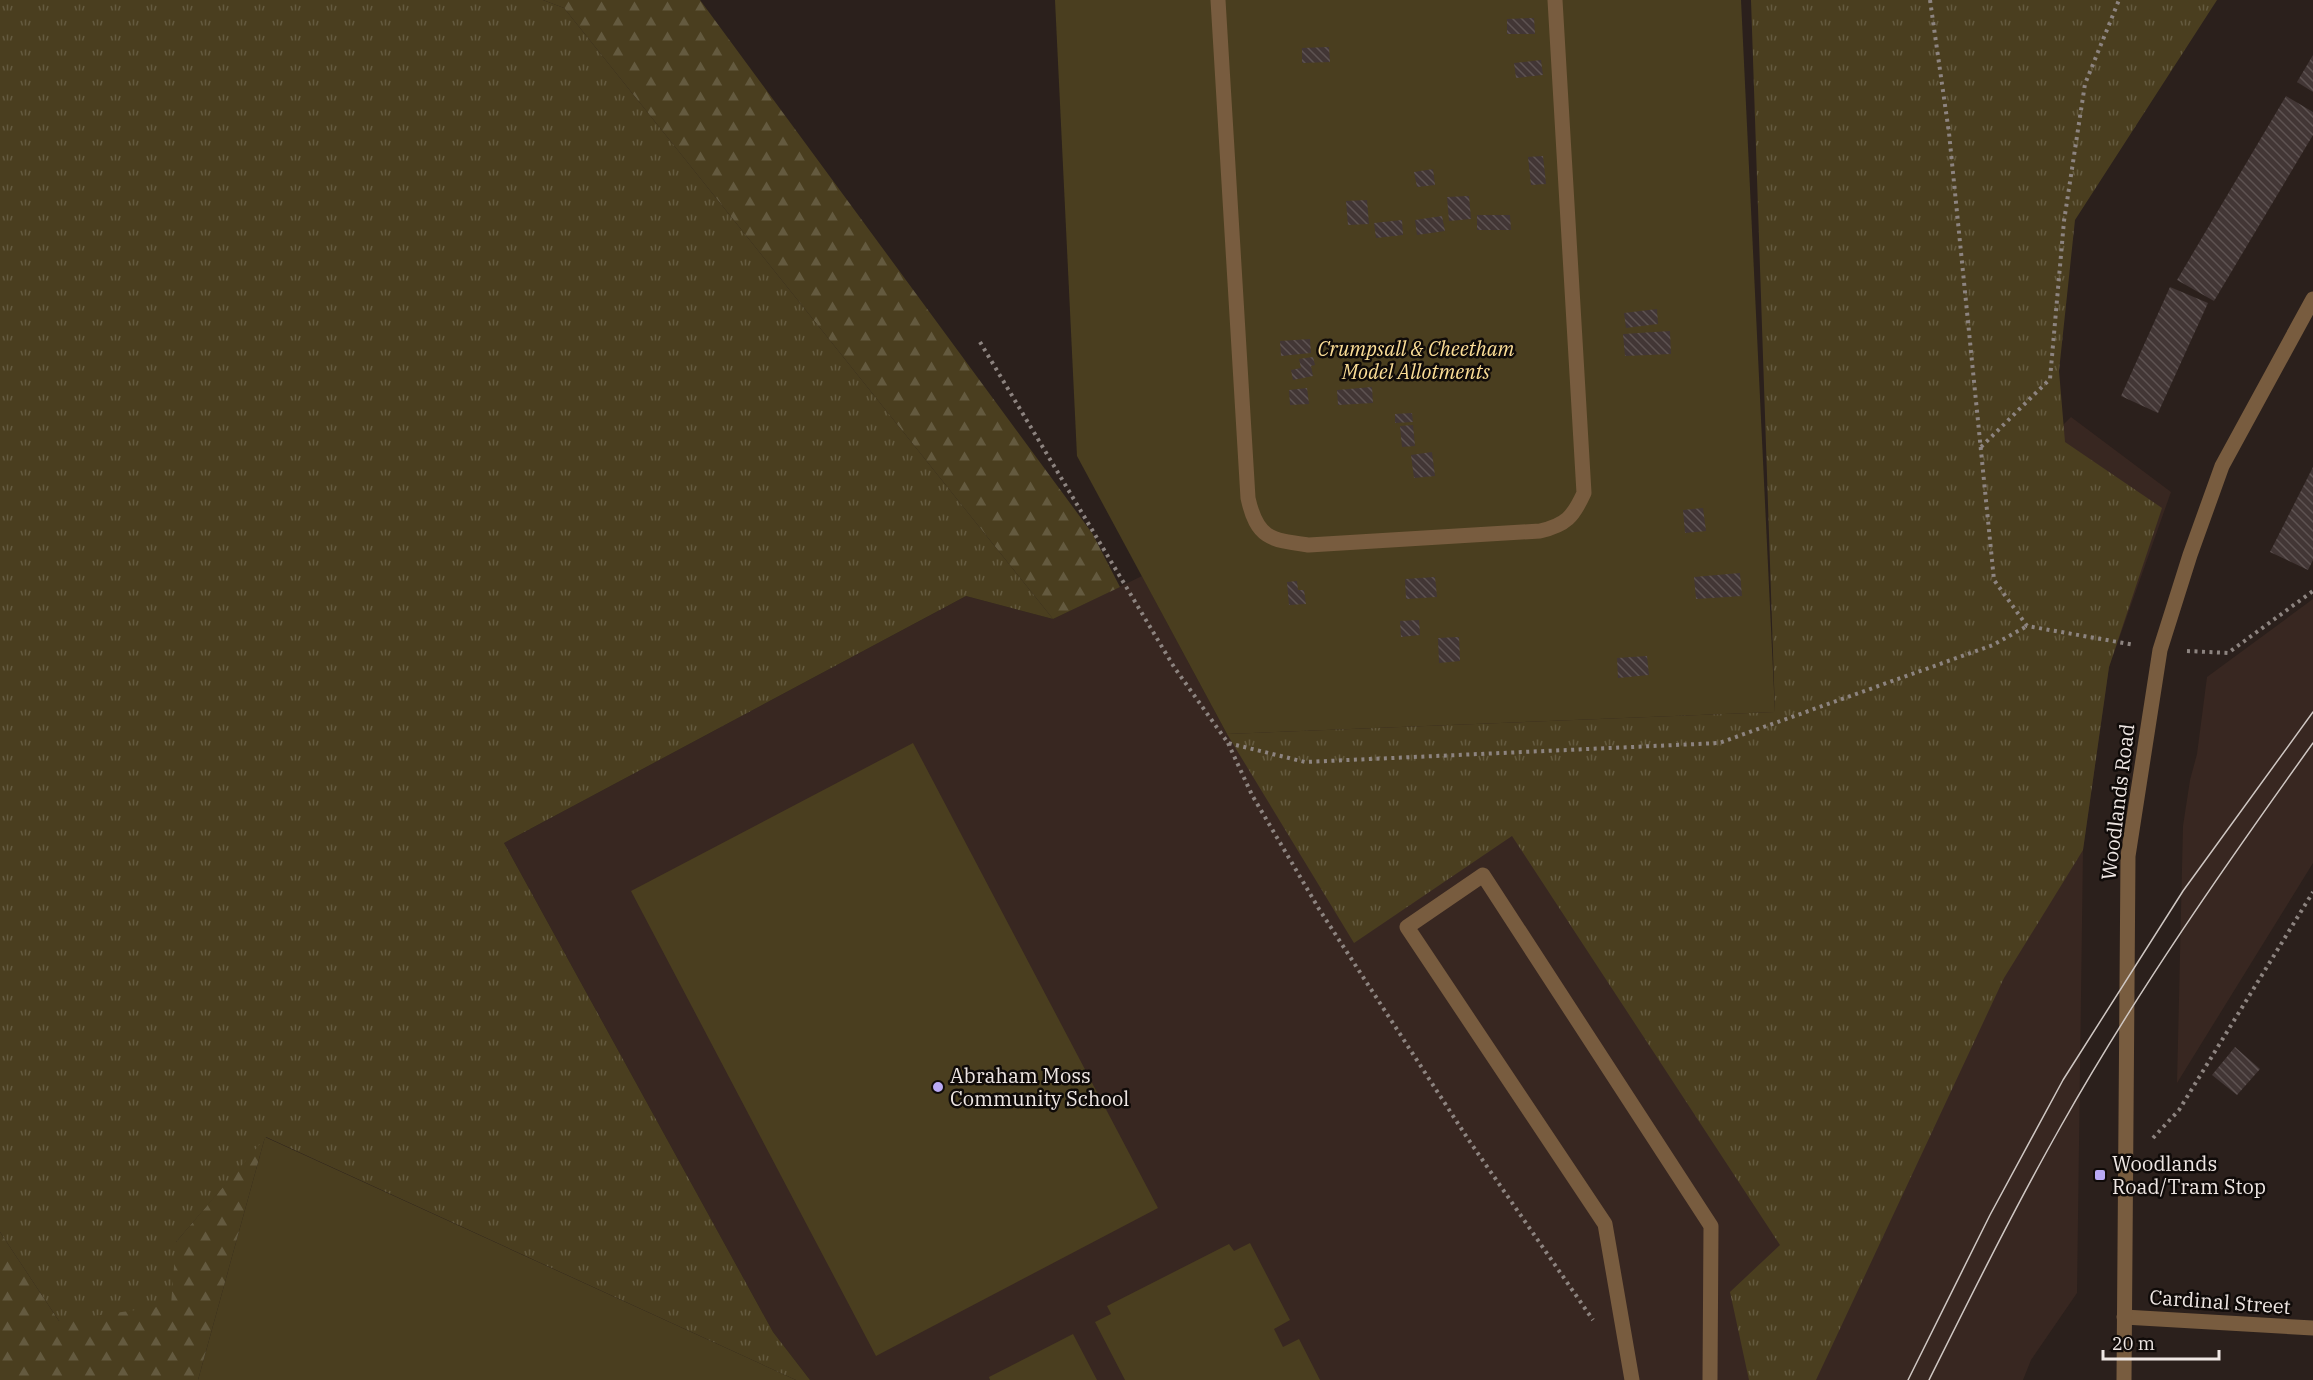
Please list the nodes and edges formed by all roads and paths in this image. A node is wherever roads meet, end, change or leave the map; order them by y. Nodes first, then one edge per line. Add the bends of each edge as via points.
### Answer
1 (1218, 0) edge
2 (1555, 0) edge
3 (1930, 0) edge
4 (2119, 0) edge
5 (2313, 299) edge
6 (980, 342) dead end
7 (1981, 447) junction
8 (2313, 591) edge
9 (2026, 626) junction
10 (2160, 650) junction
11 (1228, 743) junction
12 (2313, 892) edge
13 (2126, 1167) junction
14 (2124, 1317) junction
15 (2313, 1328) edge
16 (1627, 1351) junction
17 (1632, 1380) edge
18 (1710, 1380) edge
19 (2124, 1380) edge

1 - 2 street via 1248,498 1253,519 1265,534 1284,542 1309,545 1540,531 1569,520 1578,508 1584,493
3 - 7 path via 1949,133
4 - 7 path via 2085,84 2064,221 2050,379
5 - 10 street, Woodlands Road via 2222,466
6 - 11 path via 1174,667
7 - 9 path via 1994,580
8 - 10 path via 2229,653
9 - 10 path
9 - 11 path via 1993,645 1719,743 1305,762
10 - 13 street, Woodlands Road via 2128,856
11 - 16 path via 1252,795 1319,909 1468,1139 1589,1317
12 - 13 path via 2179,1110
13 - 14 street, Woodlands Road
14 - 15 street, Cardinal Street
14 - 19 street, Woodlands Road
16 - 17 street
16 - 18 street via 1605,1224 1407,927 1483,875 1711,1226

